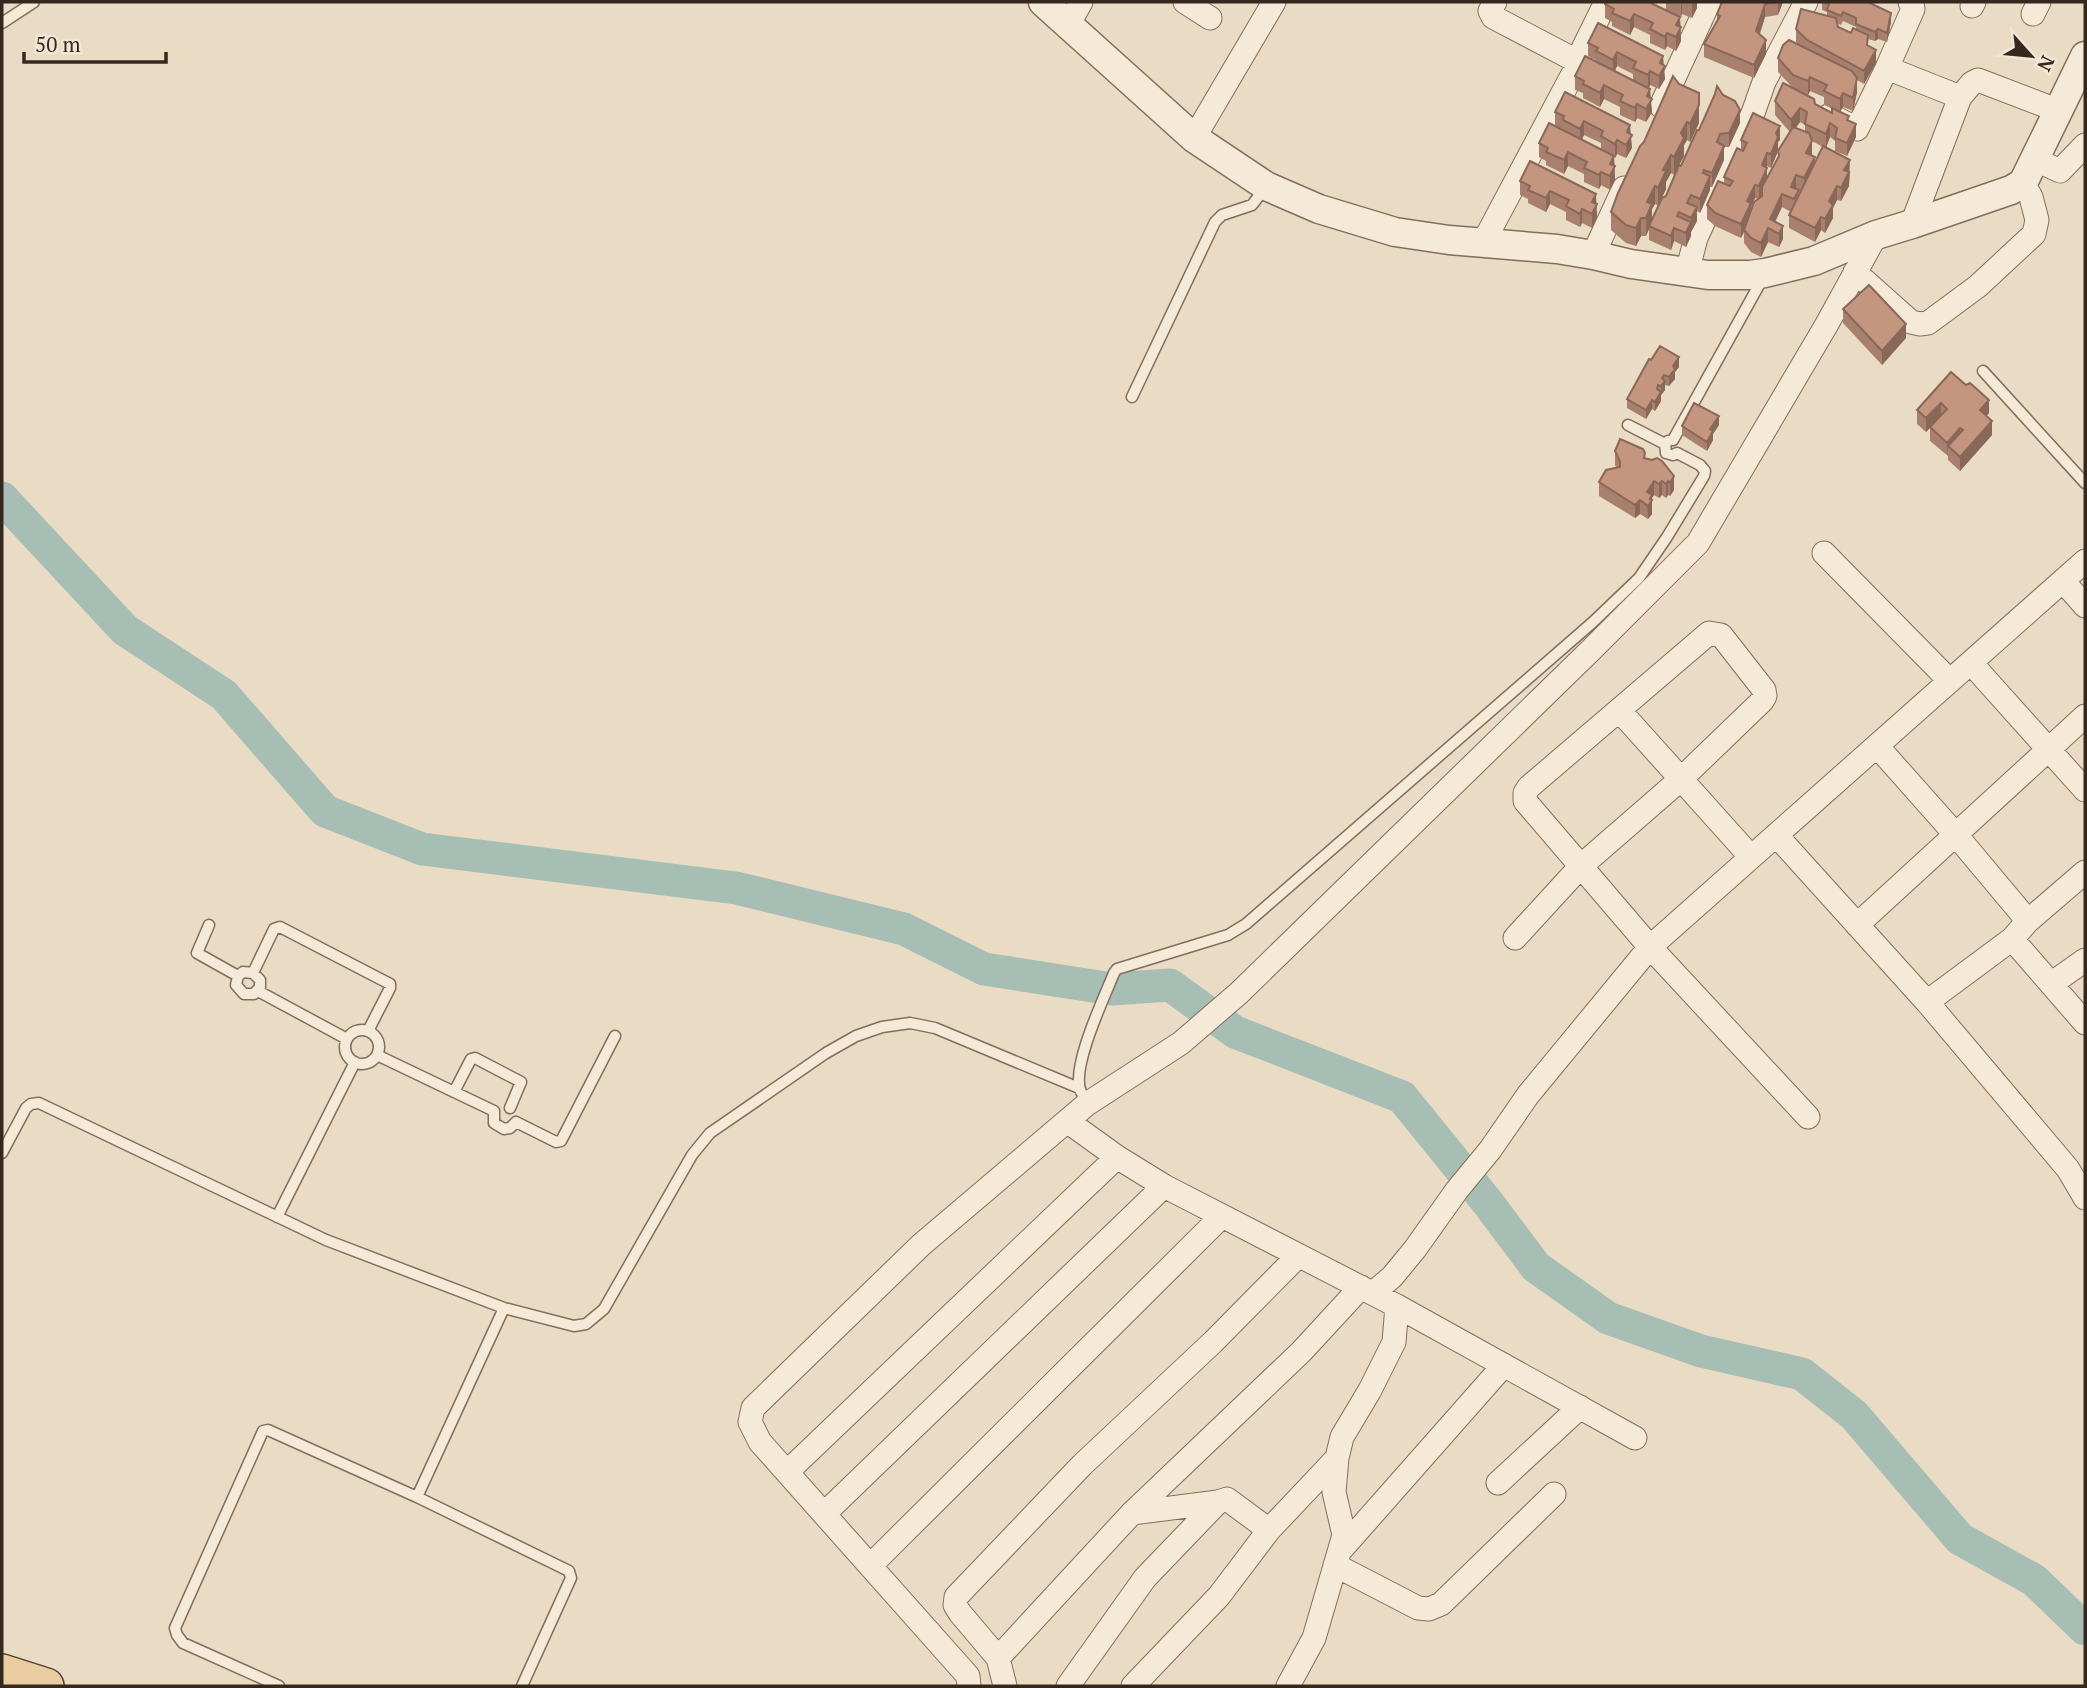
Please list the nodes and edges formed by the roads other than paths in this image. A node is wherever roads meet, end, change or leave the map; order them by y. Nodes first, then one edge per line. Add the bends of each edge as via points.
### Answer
1 (34, 2) edge
2 (1043, 2) edge
3 (1185, 2) edge
4 (1273, 2) edge
5 (1494, 2) edge
6 (1606, 2) edge
7 (1709, 2) edge
8 (1806, 2) edge
9 (1910, 2) edge
10 (1075, 13) edge
11 (1210, 18) dead end
12 (2, 23) edge
13 (2085, 56) edge
14 (1576, 63) junction
15 (1888, 68) junction
16 (1764, 82) junction
17 (1787, 94) edge
18 (1960, 97) junction
19 (1811, 105) edge
20 (2059, 111) junction
21 (1651, 128) edge
22 (1194, 138) junction
23 (2085, 145) edge
24 (1634, 166) edge
25 (2029, 171) junction
26 (1266, 186) junction
27 (1912, 225) junction
28 (1876, 235) junction
29 (1483, 243) junction
30 (1593, 255) junction
31 (1687, 272) junction
32 (1855, 272) junction
33 (1765, 273) junction
34 (1983, 371) dead end
35 (1132, 397) dead end
36 (1628, 425) dead end
37 (1669, 442) junction
38 (2085, 483) edge
39 (1824, 553) dead end
40 (2085, 561) edge
41 (2063, 581) junction
42 (2085, 606) edge
43 (1971, 663) junction
44 (1950, 681) junction
45 (1619, 710) junction
46 (2085, 716) edge
47 (1877, 746) junction
48 (2049, 749) junction
49 (1681, 779) junction
50 (2085, 790) edge
51 (1776, 835) junction
52 (1956, 835) junction
53 (1751, 858) junction
54 (1581, 866) junction
55 (2085, 872) edge
56 (2028, 921) junction
57 (209, 925) dead end
58 (1857, 925) junction
59 (1515, 938) dead end
60 (2012, 939) junction
61 (1650, 947) junction
62 (2085, 960) edge
63 (253, 973) junction
64 (238, 976) junction
65 (2051, 984) junction
66 (258, 991) junction
67 (1927, 1002) junction
68 (2085, 1023) edge
69 (368, 1031) junction
70 (615, 1035) dead end
71 (346, 1039) junction
72 (379, 1056) junction
73 (355, 1062) junction
74 (454, 1092) junction
75 (1083, 1096) junction
76 (510, 1108) junction
77 (494, 1111) junction
78 (1808, 1117) dead end
79 (1067, 1121) junction
80 (516, 1122) junction
81 (2, 1153) edge
82 (1117, 1157) junction
83 (1164, 1186) junction
84 (2085, 1198) edge
85 (1222, 1216) junction
86 (278, 1217) junction
87 (1298, 1256) junction
88 (1367, 1290) junction
89 (1397, 1306) junction
90 (504, 1308) junction
91 (1504, 1365) junction
92 (1580, 1407) junction
93 (1635, 1438) dead end
94 (1337, 1458) junction
95 (787, 1472) junction
96 (1498, 1483) dead end
97 (1554, 1494) dead end
98 (417, 1497) junction
99 (1218, 1502) junction
100 (1132, 1513) junction
101 (824, 1514) junction
102 (1269, 1530) junction
103 (1337, 1559) junction
104 (870, 1566) junction
105 (2, 1672) edge
106 (1006, 1677) edge
107 (966, 1682) edge
108 (46, 1686) edge
109 (279, 1686) edge
110 (522, 1686) edge
111 (1068, 1686) edge
112 (1133, 1686) edge
113 (1287, 1686) edge

1 - 12 lane
2 - 10 street
3 - 11 street
4 - 22 street
5 - 14 street via 1493,17
6 - 14 street
7 - 21 street
8 - 16 street
9 - 15 street via 1913,9
10 - 22 street
13 - 20 street
14 - 29 street
15 - 18 street
15 - 19 street via 1857,129
16 - 17 street
16 - 31 street via 1696,238
18 - 20 street via 1978,80
18 - 27 street
20 - 25 street
22 - 26 street
23 - 25 street via 2060,171
24 - 30 street
25 - 27 street via 2000,195
25 - 32 street via 2037,220 2034,234 1978,286 1928,323 1911,321
26 - 29 street via 1319,209 1395,232
26 - 35 lane via 1252,205 1215,222
27 - 28 street
28 - 32 street
28 - 33 street via 1814,261
29 - 30 street
30 - 31 street
31 - 33 street
32 - 75 street via 1698,543 1239,993 1181,1043
33 - 37 lane
34 - 38 lane
36 - 37 lane
37 - 75 lane via 1678,445 1677,453 1705,471 1639,578 1237,931 1121,967 1112,976 1083,1053 1078,1075
39 - 44 street
40 - 41 street
41 - 42 street
41 - 43 street
43 - 44 street
43 - 48 street
44 - 47 street
45 - 49 street
45 - 49 street via 1709,633 1721,635 1765,696
45 - 54 street via 1525,793 1525,801
46 - 48 street
47 - 51 street
47 - 52 street
48 - 50 street
48 - 52 street
49 - 53 street
49 - 54 street
51 - 53 street
51 - 58 street
52 - 56 street
52 - 58 street
53 - 61 street
54 - 59 street
54 - 61 street
55 - 56 street
56 - 60 street
57 - 64 lane via 197,953
58 - 67 street
60 - 65 street
60 - 67 street
61 - 78 street
61 - 88 street via 1536,1085 1392,1277
62 - 65 street
63 - 64 lane
63 - 66 lane via 260,980
63 - 69 lane via 274,929 280,927 388,982 390,988
64 - 66 lane via 236,985 244,994
65 - 68 street
66 - 71 lane
67 - 84 street via 2068,1169
69 - 71 lane via 353,1031
69 - 72 lane via 379,1041
70 - 80 lane via 561,1141
71 - 73 lane via 344,1049
72 - 73 lane via 372,1062
72 - 74 lane
73 - 86 lane
74 - 76 lane via 475,1058 521,1082
74 - 77 lane
75 - 79 street
75 - 90 lane via 935,1028 910,1023 856,1036 710,1133 692,1155 596,1317 574,1326
76 - 77 lane via 501,1105
76 - 80 lane via 518,1116
77 - 80 lane via 494,1123 499,1127 510,1128
79 - 82 street
79 - 95 street via 921,1245 753,1408 750,1422 760,1442
81 - 86 lane via 26,1108 39,1103
82 - 83 street
82 - 95 street
83 - 85 street
83 - 101 street
85 - 87 street
85 - 104 street
86 - 90 lane
87 - 88 street
87 - 106 street via 1082,1465 956,1597 960,1613
88 - 89 street
88 - 100 street
89 - 91 street
89 - 94 street via 1394,1342 1342,1437
90 - 98 lane
91 - 92 street
91 - 103 street
92 - 93 street
92 - 96 street
94 - 102 street
94 - 103 street via 1334,1492 1344,1535
95 - 101 street
97 - 103 street via 1441,1604 1429,1609 1418,1608
98 - 109 lane via 263,1431 175,1628 183,1643
98 - 110 lane via 571,1574
99 - 100 street
99 - 102 street via 1227,1499
99 - 111 street via 1145,1578
100 - 106 street
101 - 104 street
102 - 112 street via 1219,1596
103 - 113 street via 1314,1638
104 - 107 street
105 - 108 main road

